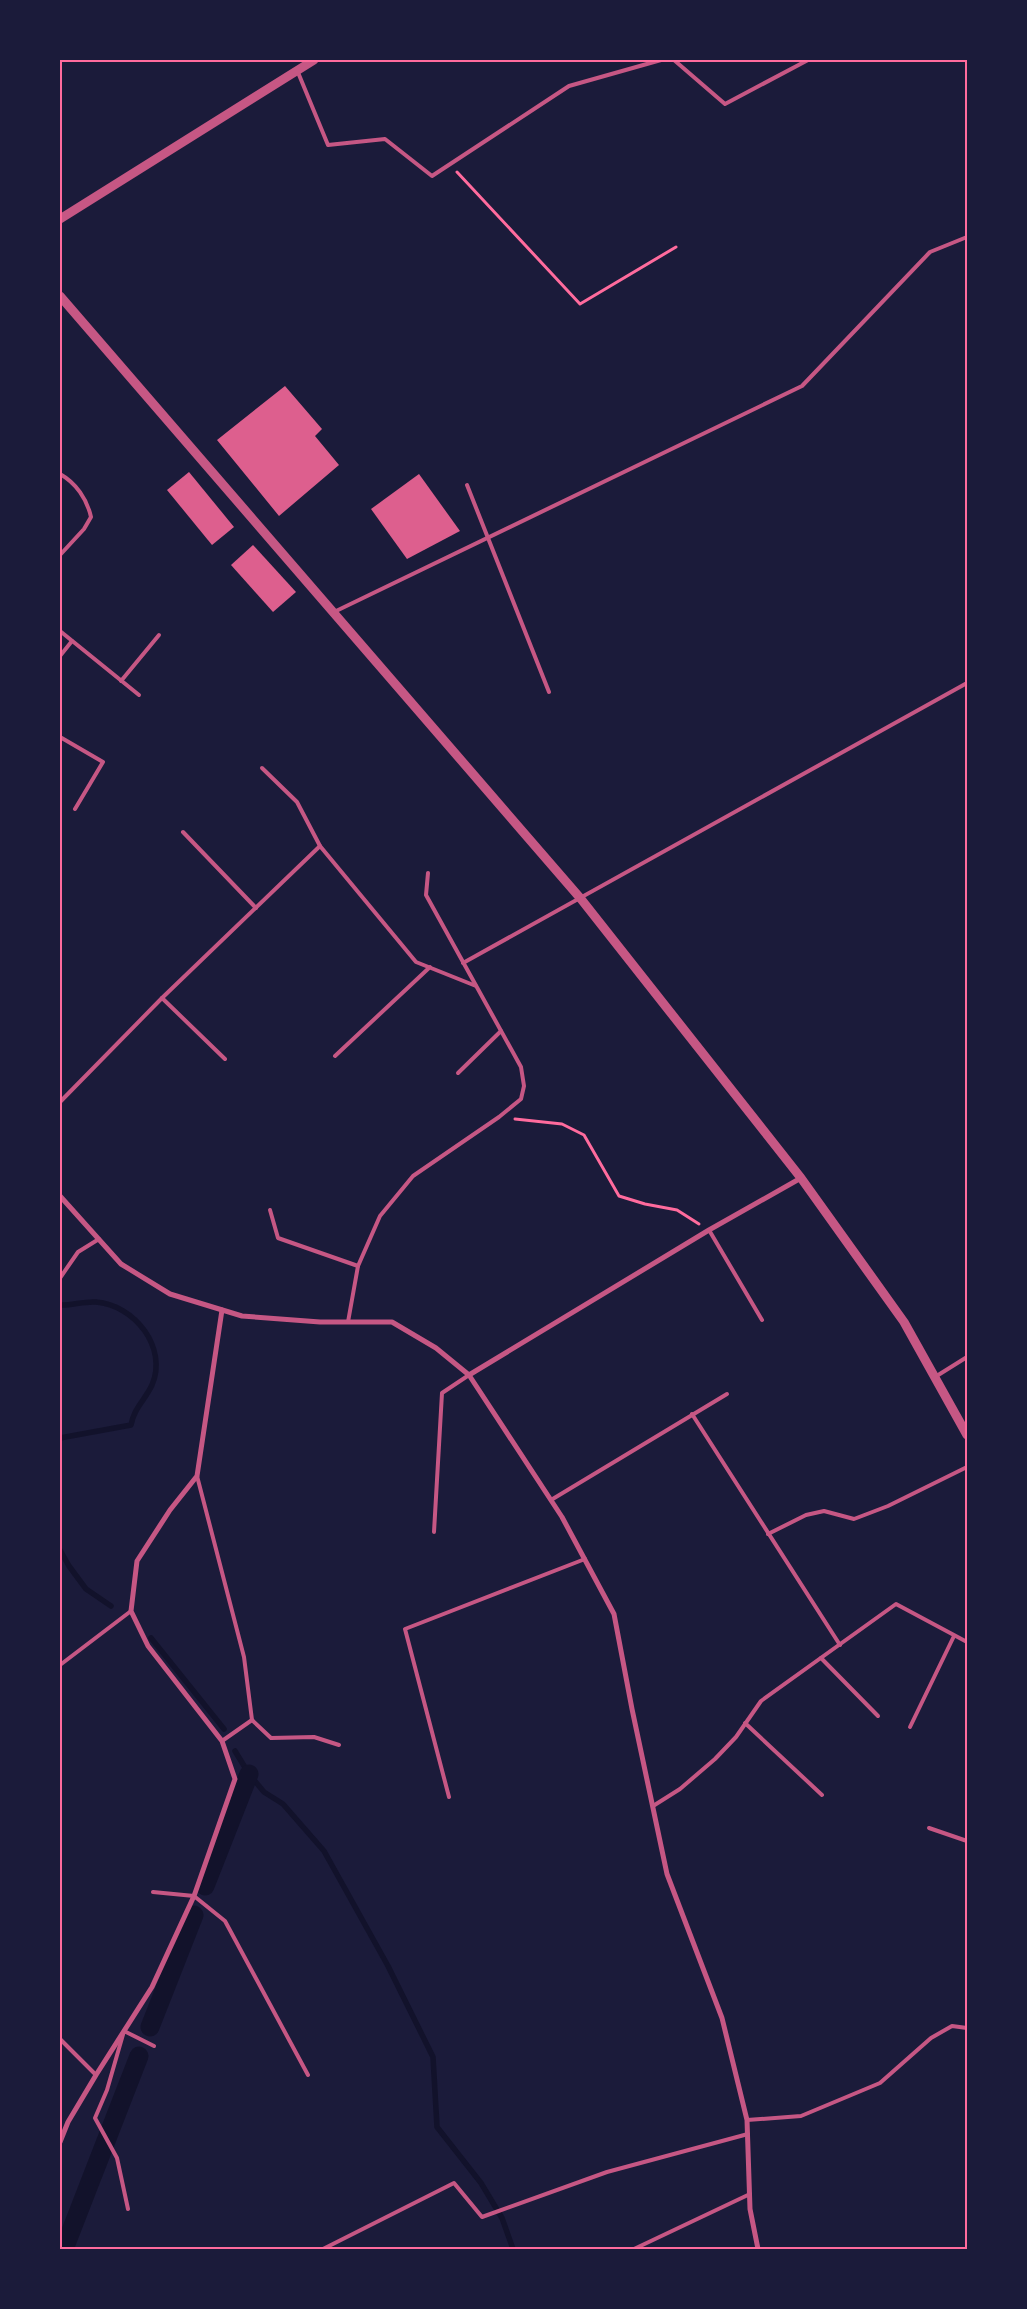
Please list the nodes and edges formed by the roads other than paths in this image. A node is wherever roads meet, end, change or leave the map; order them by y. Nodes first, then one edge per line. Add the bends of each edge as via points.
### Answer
1 (314, 60) edge
2 (661, 60) edge
3 (674, 60) edge
4 (808, 60) edge
5 (297, 70) junction
6 (60, 219) edge
7 (967, 237) edge
8 (60, 296) edge
9 (60, 474) edge
10 (467, 485) dead end
11 (488, 538) junction
12 (60, 555) edge
13 (334, 612) junction
14 (60, 631) edge
15 (159, 635) dead end
16 (72, 641) junction
17 (60, 656) edge
18 (121, 681) junction
19 (967, 683) edge
20 (549, 692) dead end
21 (139, 695) dead end
22 (60, 737) edge
23 (262, 768) dead end
24 (75, 809) dead end
25 (183, 832) dead end
26 (320, 846) junction
27 (428, 873) dead end
28 (581, 899) junction
29 (256, 908) junction
30 (463, 962) junction
31 (430, 967) junction
32 (476, 986) junction
33 (162, 998) junction
34 (501, 1031) junction
35 (335, 1056) dead end
36 (225, 1059) dead end
37 (458, 1074) dead end
38 (60, 1102) edge
39 (801, 1178) junction
40 (60, 1196) edge
41 (270, 1210) dead end
42 (709, 1230) junction
43 (99, 1239) junction
44 (358, 1266) junction
45 (60, 1278) edge
46 (222, 1310) junction
47 (762, 1320) dead end
48 (348, 1322) junction
49 (967, 1357) edge
50 (468, 1375) junction
51 (935, 1377) junction
52 (726, 1394) dead end
53 (692, 1414) junction
54 (967, 1435) edge
55 (967, 1466) edge
56 (197, 1476) junction
57 (551, 1500) junction
58 (434, 1532) dead end
59 (768, 1534) junction
60 (585, 1559) junction
61 (130, 1611) junction
62 (954, 1636) junction
63 (967, 1642) edge
64 (840, 1645) junction
65 (821, 1658) junction
66 (60, 1665) edge
67 (878, 1716) dead end
68 (252, 1720) junction
69 (745, 1723) junction
70 (910, 1727) dead end
71 (222, 1740) junction
72 (339, 1745) dead end
73 (822, 1796) dead end
74 (449, 1797) dead end
75 (653, 1806) junction
76 (929, 1828) dead end
77 (967, 1841) edge
78 (153, 1892) dead end
79 (194, 1896) junction
80 (967, 2028) edge
81 (124, 2031) junction
82 (60, 2039) edge
83 (154, 2046) dead end
84 (96, 2075) junction
85 (308, 2075) dead end
86 (747, 2120) junction
87 (748, 2134) junction
88 (60, 2142) edge
89 (750, 2194) junction
90 (128, 2209) dead end
91 (324, 2249) edge
92 (634, 2249) edge
93 (758, 2249) edge

1 - 5 street
2 - 5 lane via 568,86 432,176 385,139 328,145
3 - 4 lane via 725,104
5 - 6 street
7 - 11 lane via 930,252 802,386
8 - 13 street
9 - 12 lane via 88,502 91,517
10 - 11 lane
11 - 13 lane
11 - 20 lane
13 - 28 street
14 - 16 lane
15 - 18 lane
16 - 17 lane
16 - 18 lane
18 - 21 lane
19 - 28 lane
22 - 24 lane via 103,762
23 - 26 lane via 298,802
25 - 29 lane
26 - 29 lane
26 - 31 lane via 416,962
27 - 30 lane via 426,895
28 - 30 lane
28 - 39 street
29 - 33 lane
30 - 32 lane
31 - 32 lane
31 - 35 lane
32 - 34 lane
33 - 36 lane
33 - 38 lane
34 - 37 lane
34 - 44 lane via 521,1067 524,1086 521,1099 413,1176 380,1216
39 - 42 street
39 - 51 street via 904,1322
40 - 43 street
41 - 44 lane via 278,1238
42 - 47 lane
42 - 50 street
43 - 45 lane via 78,1252
43 - 46 street via 122,1264 170,1294
44 - 48 lane
46 - 48 street via 242,1316
46 - 56 street
48 - 50 street via 392,1322 436,1348
49 - 51 lane
50 - 57 street
50 - 58 lane via 442,1392
51 - 54 street
52 - 53 lane
53 - 57 lane
53 - 59 lane
55 - 59 lane via 888,1506 854,1519 824,1512 806,1514
56 - 61 street via 137,1561
56 - 68 lane via 244,1657
57 - 60 street
59 - 64 lane
60 - 74 lane via 405,1629
60 - 75 street via 614,1614
61 - 66 lane
61 - 71 street via 148,1646
62 - 63 lane
62 - 64 lane via 896,1604
62 - 70 lane
64 - 65 lane
65 - 67 lane
65 - 69 lane via 761,1701
68 - 71 lane
68 - 72 lane via 271,1738 314,1737
69 - 73 lane
69 - 75 lane via 715,1758 680,1789
71 - 79 street via 235,1779
75 - 86 street via 668,1874 722,2018
76 - 77 lane
78 - 79 lane
79 - 81 street via 152,1987
79 - 85 lane via 225,1921
80 - 86 lane via 952,2026 931,2038 880,2083 801,2116
81 - 83 lane
81 - 84 street
81 - 90 lane via 95,2118 118,2158
82 - 84 lane
84 - 88 street
86 - 87 street
87 - 89 street
87 - 91 lane via 608,2172 482,2217 454,2183
89 - 92 lane
89 - 93 street

